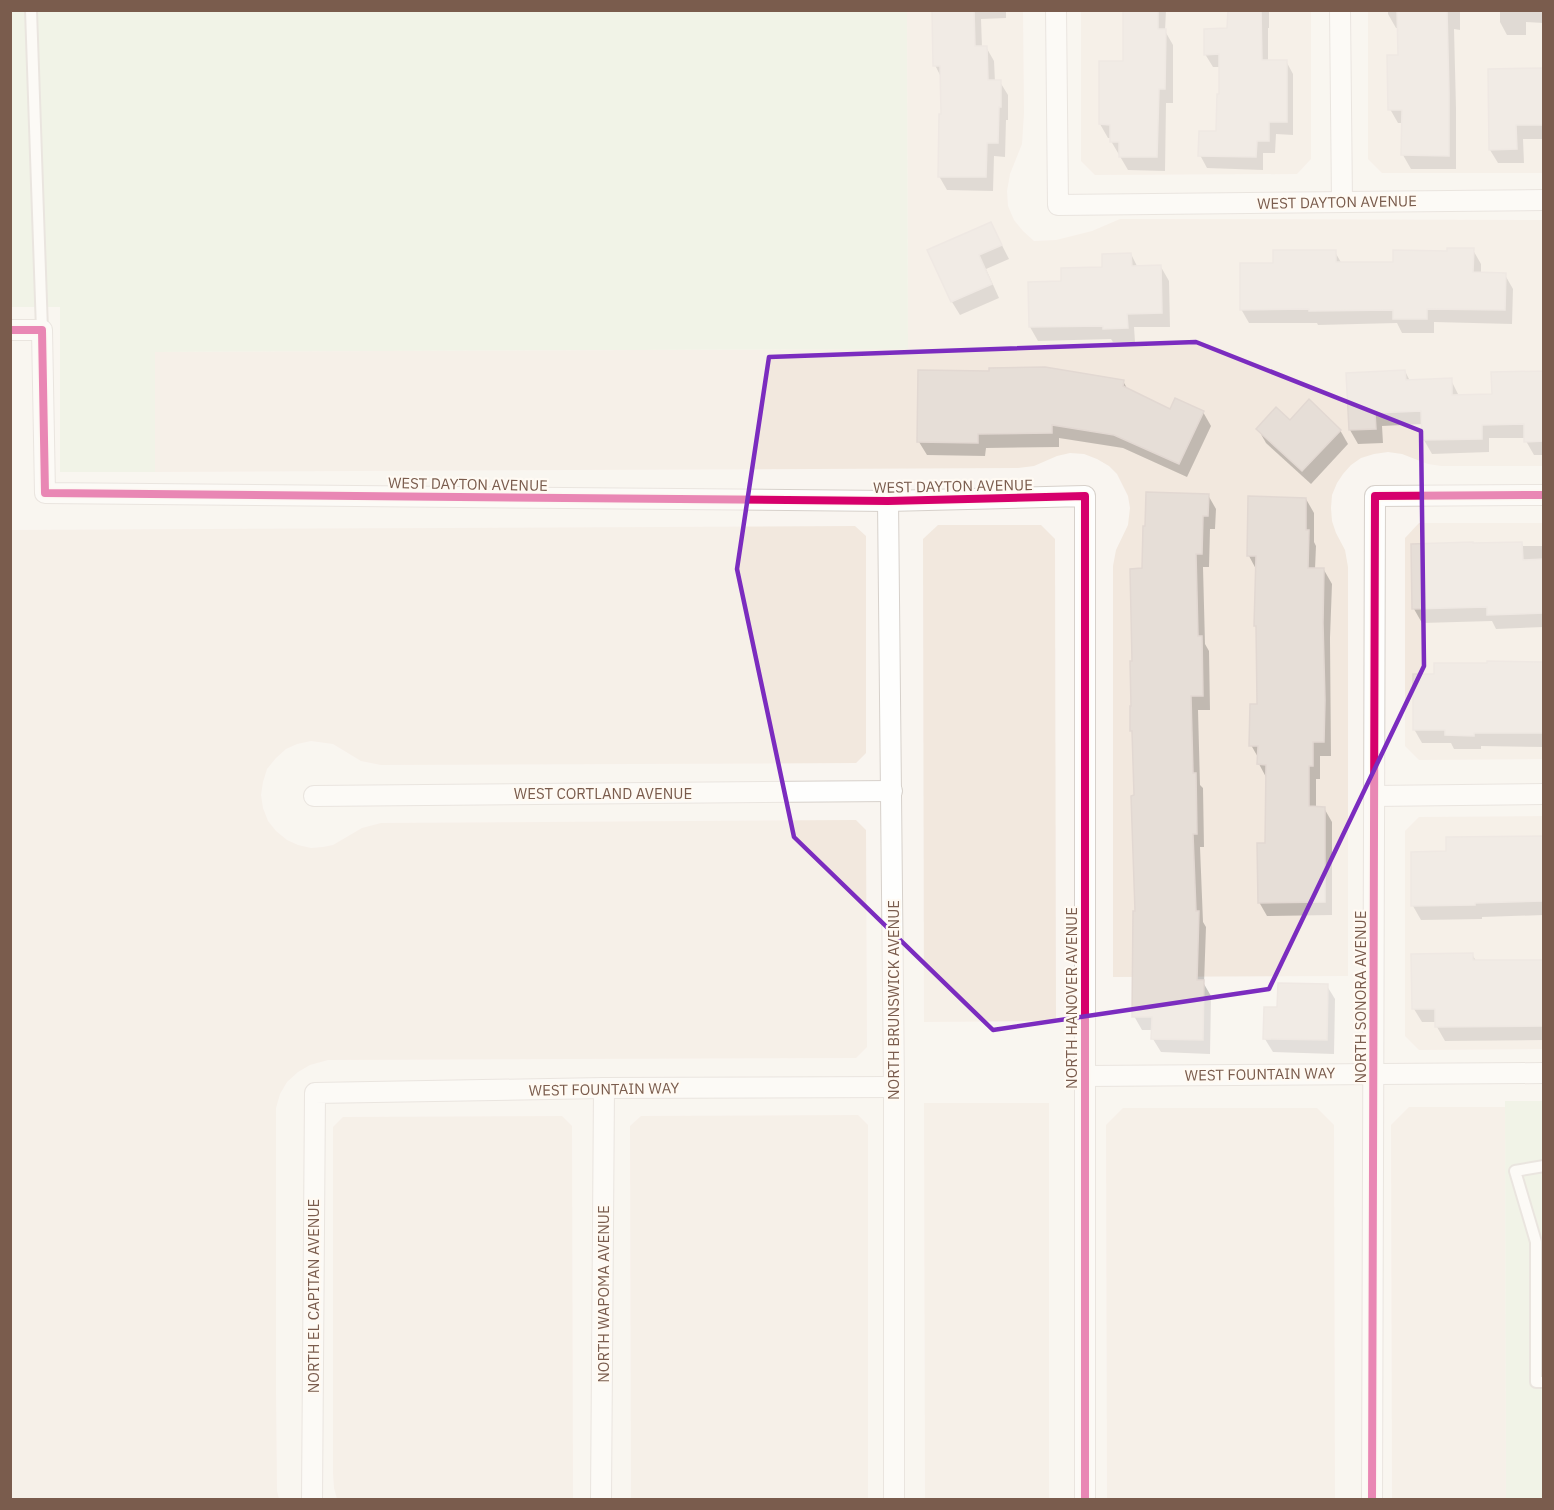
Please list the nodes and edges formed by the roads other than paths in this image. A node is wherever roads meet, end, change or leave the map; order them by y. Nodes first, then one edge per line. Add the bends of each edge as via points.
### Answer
1 (32, 10) edge
2 (1056, 10) edge
3 (1340, 10) edge
4 (1544, 200) edge
5 (1342, 202) junction
6 (10, 330) edge
7 (42, 330) junction
8 (1544, 495) edge
9 (1085, 496) joint
10 (888, 501) junction
11 (892, 791) junction
12 (1544, 794) edge
13 (314, 795) dead end
14 (1374, 795) junction
15 (1373, 1073) junction
16 (1544, 1073) edge
17 (1085, 1076) junction
18 (894, 1087) junction
19 (604, 1088) junction
20 (315, 1093) joint
21 (1544, 1166) edge
22 (1540, 1242) edge
23 (1544, 1382) edge
24 (312, 1500) edge
25 (601, 1500) edge
26 (894, 1500) edge
27 (1085, 1500) edge
28 (1372, 1500) edge

1 - 7 lane
2 - 5 street, WEST DAYTON AVENUE via 1058,205
3 - 5 street
4 - 5 street, WEST DAYTON AVENUE
6 - 7 street
7 - 10 street, WEST DAYTON AVENUE via 45,493
8 - 14 street, NORTH SONORA AVENUE via 1375,496
9 - 10 street, WEST DAYTON AVENUE
9 - 17 street, NORTH HANOVER AVENUE
10 - 11 street, NORTH BRUNSWICK AVENUE
11 - 13 street, WEST CORTLAND AVENUE
11 - 18 street, NORTH BRUNSWICK AVENUE
12 - 14 street
14 - 15 street, NORTH SONORA AVENUE
15 - 16 street, WEST FOUNTAIN WAY
15 - 17 street, WEST FOUNTAIN WAY
15 - 28 street, NORTH SONORA AVENUE
17 - 27 street, NORTH HANOVER AVENUE
18 - 19 street, WEST FOUNTAIN WAY
18 - 26 street, NORTH BRUNSWICK AVENUE
19 - 20 street, WEST FOUNTAIN WAY
19 - 25 street, NORTH WAPOMA AVENUE
20 - 24 street, NORTH EL CAPITAN AVENUE
21 - 22 lane via 1515,1171
22 - 23 lane via 1536,1382

